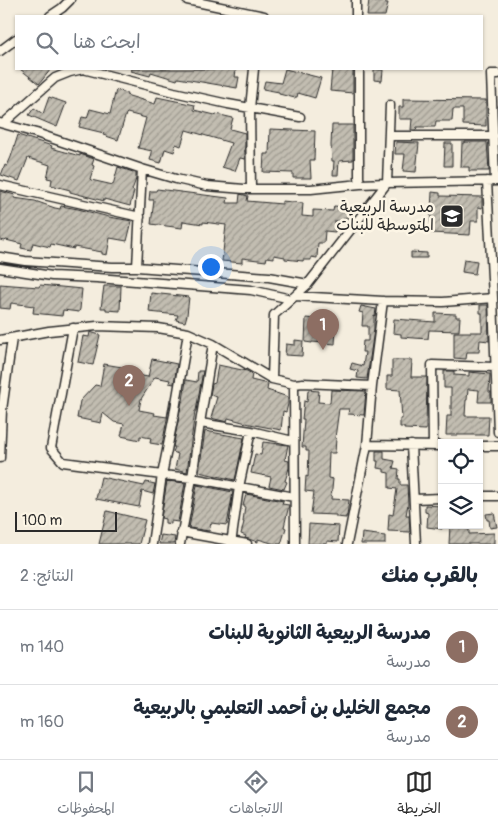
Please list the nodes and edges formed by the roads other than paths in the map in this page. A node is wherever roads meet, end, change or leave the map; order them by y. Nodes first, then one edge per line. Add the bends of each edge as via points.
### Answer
1 (70, 0) edge
2 (187, 0) edge
3 (356, 0) edge
4 (52, 15) edge
5 (256, 15) edge
6 (356, 15) edge
7 (15, 41) edge
8 (0, 51) edge
9 (79, 70) edge
10 (87, 70) edge
11 (254, 70) edge
12 (359, 70) edge
13 (498, 74) edge
14 (390, 105) dead end
15 (250, 108) junction
16 (300, 117) dead end
17 (2, 123) edge
18 (390, 136) junction
19 (494, 136) junction
20 (142, 169) junction
21 (493, 181) edge
22 (360, 184) junction
23 (387, 184) junction
24 (0, 185) edge
25 (250, 189) junction
26 (140, 217) junction
27 (0, 257) edge
28 (137, 267) junction
29 (0, 268) edge
30 (308, 284) junction
31 (293, 297) junction
32 (493, 298) junction
33 (383, 300) junction
34 (73, 328) junction
35 (188, 333) junction
36 (12, 338) junction
37 (0, 340) edge
38 (213, 344) junction
39 (495, 367) junction
40 (272, 379) junction
41 (294, 384) junction
42 (372, 386) junction
43 (1, 410) edge
44 (200, 422) junction
45 (251, 431) junction
46 (498, 432) edge
47 (294, 441) junction
48 (367, 445) junction
49 (411, 445) junction
50 (432, 446) junction
51 (438, 446) edge
52 (483, 446) edge
53 (498, 446) edge
54 (0, 458) edge
55 (162, 475) junction
56 (192, 478) junction
57 (239, 487) junction
58 (483, 496) edge
59 (498, 496) edge
60 (294, 497) junction
61 (438, 498) edge
62 (414, 499) junction
63 (181, 532) junction
64 (231, 543) edge
65 (152, 544) edge
66 (180, 544) edge
67 (247, 544) edge
68 (296, 544) edge
69 (347, 544) edge
70 (416, 544) edge

1 - 4 street
2 - 5 street
3 - 6 street
7 - 8 street
9 - 17 street via 55,78
10 - 15 street
11 - 15 street
12 - 22 street
13 - 19 street via 491,74
14 - 18 street
15 - 16 street
15 - 25 street
17 - 20 street
18 - 19 street
18 - 23 street
19 - 21 street
20 - 25 street via 207,186
20 - 26 street
21 - 23 street
21 - 32 street
22 - 23 street
22 - 25 street via 312,189
23 - 30 street
24 - 26 street
26 - 28 street
27 - 28 street
28 - 30 street via 269,277
29 - 31 street via 52,276 251,290
30 - 31 street
31 - 33 street
31 - 40 street via 274,315
32 - 33 street via 443,302
32 - 39 street
33 - 42 street
34 - 35 street via 158,328
34 - 36 street
34 - 55 street via 51,448 64,462
35 - 38 street
35 - 55 street
36 - 37 street
36 - 43 street
38 - 40 street
38 - 44 street
39 - 46 street
39 - 50 street via 432,365
40 - 41 street
41 - 42 street
41 - 47 street
42 - 48 street
43 - 54 street
44 - 45 street
44 - 56 street
45 - 47 street
45 - 57 street
47 - 60 street
48 - 49 street
48 - 69 street
49 - 50 street
49 - 62 street
50 - 51 street
52 - 53 street
55 - 56 street
55 - 65 street
56 - 57 street
56 - 63 street
57 - 60 street
57 - 64 street
58 - 59 street
60 - 68 street
61 - 62 street
62 - 70 street
63 - 64 street
63 - 66 street
64 - 67 street

